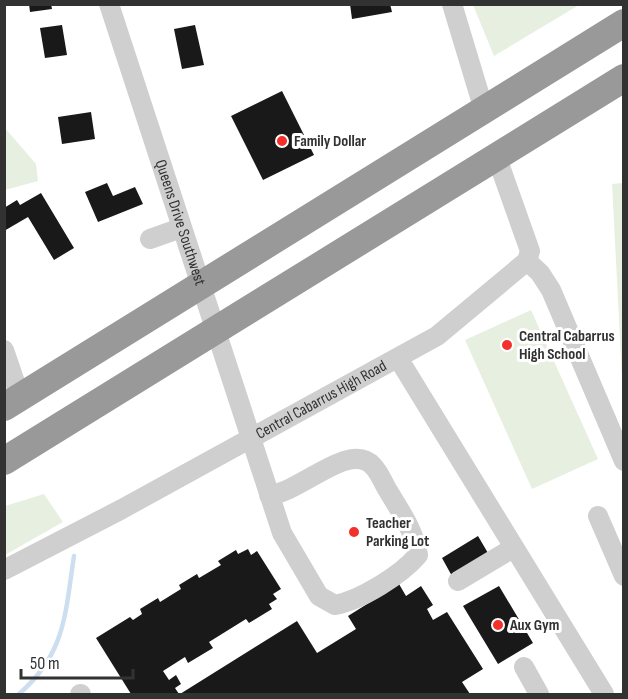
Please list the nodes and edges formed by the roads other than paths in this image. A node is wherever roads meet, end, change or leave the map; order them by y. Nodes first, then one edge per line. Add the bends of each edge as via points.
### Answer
1 (109, 4) edge
2 (452, 4) edge
3 (624, 23) edge
4 (624, 78) edge
5 (484, 110) junction
6 (497, 158) junction
7 (181, 228) junction
8 (150, 239) dead end
9 (527, 261) junction
10 (200, 286) junction
11 (216, 330) junction
12 (4, 350) edge
13 (398, 358) junction
14 (12, 402) edge
15 (250, 440) junction
16 (4, 461) edge
17 (624, 461) edge
18 (269, 495) junction
19 (598, 516) dead end
20 (513, 548) junction
21 (4, 570) edge
22 (624, 576) edge
23 (458, 581) dead end
24 (524, 666) dead end
25 (539, 694) edge
26 (604, 694) edge

1 - 7 street, Queens Drive Southwest
2 - 5 street
3 - 5 highway
4 - 6 highway
5 - 10 highway
6 - 9 street via 530,251
6 - 11 highway
7 - 8 street
7 - 10 street, Queens Drive Southwest
9 - 13 street, Central Cabarrus High Road via 437,336
9 - 17 street via 551,290
10 - 11 street, Queens Drive Southwest
10 - 14 highway
11 - 15 street, Queens Drive Southwest
11 - 16 highway
12 - 14 street
13 - 15 street, Central Cabarrus High Road
13 - 20 street
15 - 18 street, Queens Drive Southwest
15 - 21 street, Central Cabarrus High Road
18 - 18 street via 282,533 319,596 335,605 359,597 408,567 418,555 415,536 372,464 360,458 347,458 282,494
19 - 22 street
20 - 23 street
20 - 26 street
24 - 25 street

